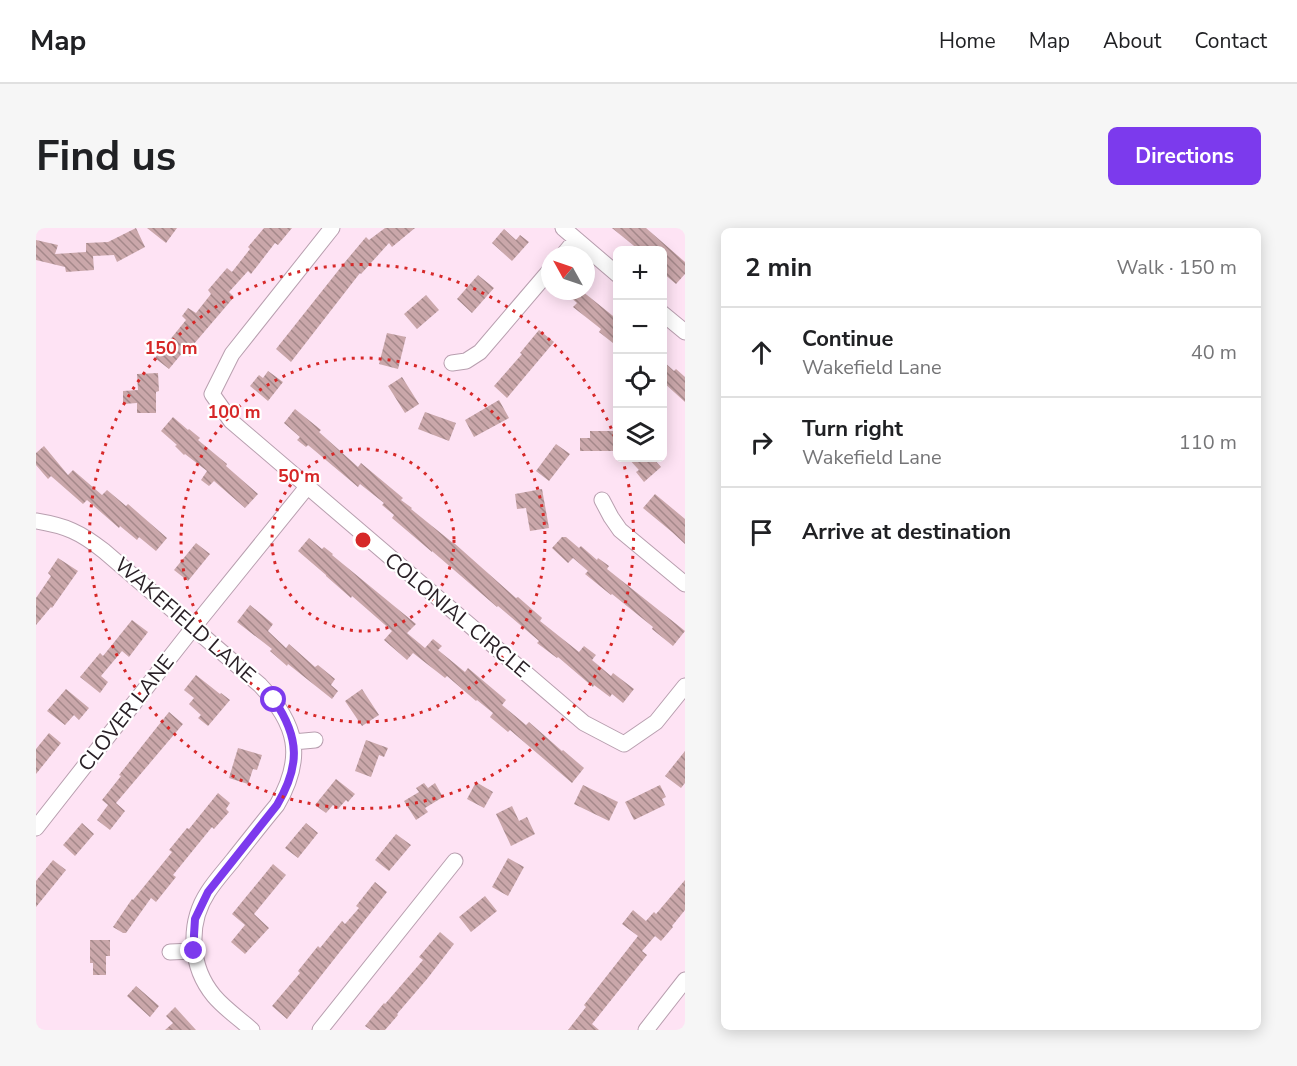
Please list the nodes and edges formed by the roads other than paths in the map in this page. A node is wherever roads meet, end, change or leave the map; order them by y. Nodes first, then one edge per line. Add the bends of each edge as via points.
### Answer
1 (332, 228) edge
2 (563, 228) edge
3 (576, 239) junction
4 (570, 246) edge
5 (613, 270) edge
6 (541, 281) edge
7 (667, 316) edge
8 (685, 332) edge
9 (452, 363) dead end
10 (307, 487) junction
11 (602, 500) dead end
12 (36, 521) edge
13 (685, 584) edge
14 (193, 628) junction
15 (685, 686) edge
16 (315, 740) dead end
17 (293, 742) junction
18 (36, 828) edge
19 (455, 861) dead end
20 (194, 951) junction
21 (170, 952) dead end
22 (685, 980) edge
23 (252, 1030) edge
24 (320, 1030) edge
25 (646, 1030) edge

1 - 10 street, COLONIAL CIRCLE via 232,354 212,394 231,421
2 - 3 street
3 - 4 street
3 - 5 street
6 - 9 street via 480,352 466,361
7 - 8 street
10 - 14 street, CLOVER LANE
10 - 15 street, COLONIAL CIRCLE via 592,729 624,744 656,722
11 - 13 street via 620,530
12 - 14 street, WAKEFIELD LANE via 59,525 90,540
14 - 17 street, WAKEFIELD LANE via 274,700 285,716
14 - 18 street, CLOVER LANE
16 - 17 street
17 - 20 street, WAKEFIELD LANE via 294,758 285,790 208,892 195,919
19 - 24 street
20 - 21 street
20 - 23 street, WAKEFIELD LANE via 213,996
22 - 25 street

